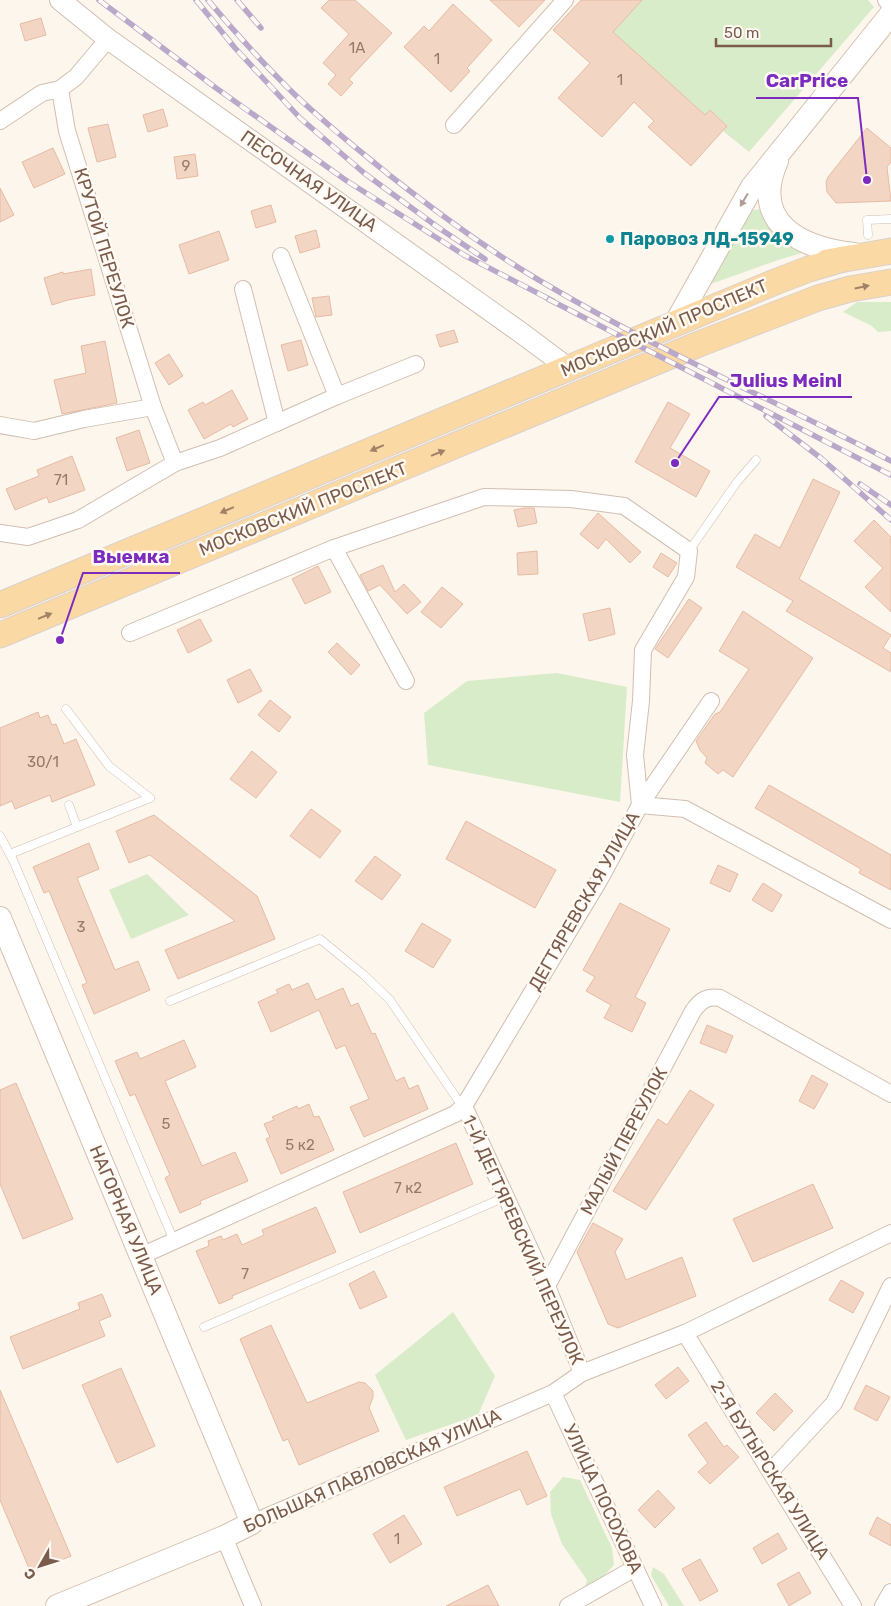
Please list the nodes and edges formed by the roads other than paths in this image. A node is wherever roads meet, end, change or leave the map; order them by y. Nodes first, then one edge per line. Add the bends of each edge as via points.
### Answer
1 (60, 0) edge
2 (565, 0) edge
3 (886, 0) edge
4 (891, 6) edge
5 (891, 14) edge
6 (108, 39) junction
7 (60, 89) junction
8 (0, 120) edge
9 (454, 125) dead end
10 (794, 133) junction
11 (891, 219) edge
12 (858, 250) junction
13 (891, 250) edge
14 (281, 256) dead end
15 (891, 282) edge
16 (243, 289) dead end
17 (680, 314) junction
18 (559, 361) junction
19 (416, 364) dead end
20 (337, 396) junction
21 (487, 402) junction
22 (153, 407) junction
23 (277, 423) junction
24 (0, 426) edge
25 (756, 460) dead end
26 (175, 463) junction
27 (0, 533) edge
28 (334, 548) junction
29 (689, 551) junction
30 (0, 604) edge
31 (130, 633) dead end
32 (0, 635) edge
33 (406, 681) dead end
34 (711, 701) dead end
35 (66, 709) dead end
36 (69, 805) dead end
37 (640, 806) junction
38 (78, 826) junction
39 (0, 836) edge
40 (10, 854) junction
41 (0, 918) edge
42 (891, 920) edge
43 (170, 1001) dead end
44 (891, 1094) edge
45 (463, 1106) junction
46 (505, 1197) junction
47 (890, 1236) edge
48 (174, 1241) junction
49 (141, 1256) junction
50 (547, 1286) junction
51 (891, 1286) edge
52 (204, 1327) dead end
53 (685, 1334) junction
54 (582, 1374) junction
55 (553, 1393) junction
56 (771, 1471) junction
57 (252, 1523) junction
58 (224, 1537) junction
59 (635, 1568) junction
60 (891, 1592) edge
61 (57, 1606) edge
62 (253, 1606) edge
63 (568, 1606) edge
64 (653, 1606) edge
65 (853, 1606) edge
66 (883, 1606) edge

1 - 6 street, ПЕСОЧНАЯ УЛИЦА
2 - 9 street
3 - 4 street
5 - 10 main road
6 - 7 street via 76,77
6 - 18 street, ПЕСОЧНАЯ УЛИЦА
7 - 8 street via 42,93
7 - 22 street, КРУТОЙ ПЕРЕУЛОК via 67,131
10 - 12 main road via 771,176 772,209 778,221 794,237 813,246 827,250
10 -> 17 main road via 745,198
11 - 12 lane via 867,220
12 - 13 main road, МОСКОВСКИЙ ПРОСПЕКТ
12 - 17 main road, МОСКОВСКИЙ ПРОСПЕКТ
14 - 20 street
32 -> 15 main road, МОСКОВСКИЙ ПРОСПЕКТ via 522,418 674,372 834,294
16 - 23 street
17 - 18 main road, МОСКОВСКИЙ ПРОСПЕКТ via 603,336
17 - 21 main road, МОСКОВСКИЙ ПРОСПЕКТ
18 - 21 main road, МОСКОВСКИЙ ПРОСПЕКТ
19 - 20 street
20 - 23 street
21 -> 30 main road, МОСКОВСКИЙ ПРОСПЕКТ
22 - 24 street via 34,431
22 - 26 street, КРУТОЙ ПЕРЕУЛОК
23 - 26 street
25 - 29 lane
26 - 27 street via 78,520 28,537
28 - 29 street via 484,497 571,499 624,506
28 - 31 street
28 - 33 street
29 - 37 street via 686,577 643,650 635,755
34 - 37 street, ДЕГТЯРЕВСКАЯ УЛИЦА
35 - 38 lane via 110,766 150,798
36 - 38 lane
37 - 42 street via 685,809
37 - 45 street, ДЕГТЯРЕВСКАЯ УЛИЦА via 600,879
38 - 40 lane
39 - 40 lane
40 - 48 lane
41 - 49 main road, НАГОРНАЯ УЛИЦА
43 - 45 lane via 320,939 390,1000
44 - 50 street, МАЛЫЙ ПЕРЕУЛОК via 720,998 704,999 693,1011
45 - 46 street, 1-Й ДЕГТЯРЕВСКИЙ ПЕРЕУЛОК
45 - 48 street via 455,1114
46 - 50 street, 1-Й ДЕГТЯРЕВСКИЙ ПЕРЕУЛОК
46 - 52 lane
47 - 53 street, БОЛЬШАЯ ПАВЛОВСКАЯ УЛИЦА
48 - 49 street
49 - 57 main road, НАГОРНАЯ УЛИЦА
50 - 54 street, 1-Й ДЕГТЯРЕВСКИЙ ПЕРЕУЛОК
51 - 56 street via 834,1403
53 - 54 street, БОЛЬШАЯ ПАВЛОВСКАЯ УЛИЦА
53 - 56 street, 2-Я БУТЫРСКАЯ УЛИЦА
54 - 55 street, БОЛЬШАЯ ПАВЛОВСКАЯ УЛИЦА
55 - 57 street, БОЛЬШАЯ ПАВЛОВСКАЯ УЛИЦА
55 - 59 street, УЛИЦА ПОСОХОВА
56 - 65 street, 2-Я БУТЫРСКАЯ УЛИЦА
57 - 58 main road, БОЛЬШАЯ ПАВЛОВСКАЯ УЛИЦА
58 - 61 main road, БОЛЬШАЯ ПАВЛОВСКАЯ УЛИЦА
58 - 62 street
59 - 63 street
59 - 64 street, УЛИЦА ПОСОХОВА
60 - 66 street

